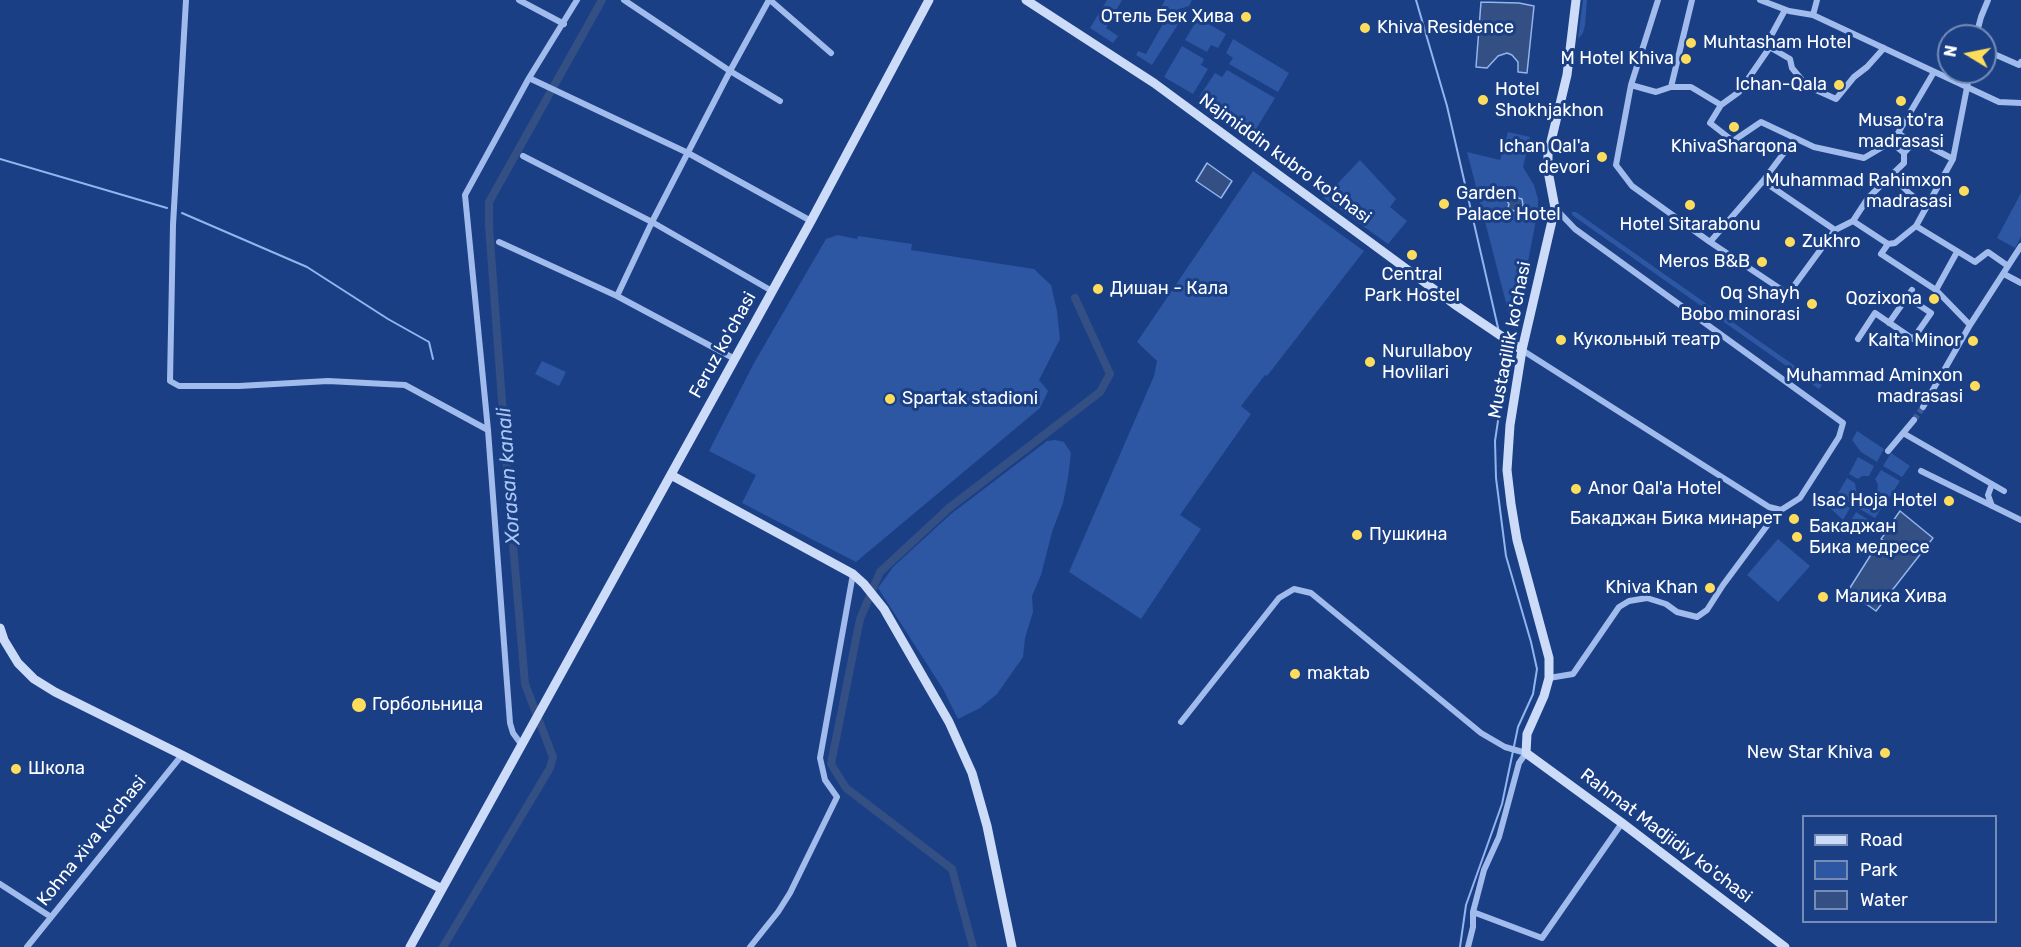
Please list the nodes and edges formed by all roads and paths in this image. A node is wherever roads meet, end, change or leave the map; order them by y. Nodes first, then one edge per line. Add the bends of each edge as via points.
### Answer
1 (186, 0) edge
2 (519, 0) edge
3 (577, 0) edge
4 (624, 0) edge
5 (770, 0) edge
6 (929, 0) edge
7 (1026, 0) edge
8 (1575, 0) edge
9 (1658, 0) edge
10 (1692, 0) edge
11 (1760, 0) edge
12 (1817, 0) edge
13 (1988, 0) edge
14 (1785, 10) junction
15 (1813, 15) junction
16 (564, 24) junction
17 (1979, 24) edge
18 (1770, 47) junction
19 (1884, 48) junction
20 (831, 53) dead end
21 (1997, 55) edge
22 (2021, 62) edge
23 (730, 71) junction
24 (1934, 72) junction
25 (529, 78) junction
26 (1969, 84) edge
27 (1631, 86) junction
28 (1671, 87) junction
29 (1969, 88) junction
30 (780, 101) dead end
31 (2021, 103) edge
32 (1721, 105) junction
33 (1898, 133) junction
34 (1795, 138) junction
35 (1891, 142) junction
36 (1913, 143) junction
37 (688, 153) junction
38 (1904, 153) junction
39 (523, 156) dead end
40 (1953, 159) junction
41 (1891, 175) junction
42 (1763, 181) junction
43 (1927, 207) junction
44 (1555, 208) junction
45 (811, 221) junction
46 (1853, 221) junction
47 (652, 222) junction
48 (1916, 226) junction
49 (1835, 230) junction
50 (499, 242) dead end
51 (1710, 242) junction
52 (1888, 244) junction
53 (2021, 246) edge
54 (1957, 252) junction
55 (2008, 266) junction
56 (2004, 274) junction
57 (2021, 283) edge
58 (1936, 290) junction
59 (772, 291) junction
60 (617, 296) junction
61 (1889, 323) junction
62 (1970, 325) junction
63 (1858, 339) dead end
64 (1522, 350) junction
65 (735, 359) junction
66 (1923, 407) tunnel mouth
67 (1914, 420) tunnel mouth
68 (488, 430) junction
69 (1903, 433) junction
70 (1888, 451) dead end
71 (1921, 471) dead end
72 (671, 475) junction
73 (1992, 484) junction
74 (2004, 490) dead end
75 (1993, 506) junction
76 (1781, 510) junction
77 (2021, 520) edge
78 (853, 574) junction
79 (0, 628) edge
80 (1549, 678) junction
81 (1181, 722) dead end
82 (521, 744) junction
83 (1523, 753) junction
84 (182, 755) junction
85 (1622, 823) junction
86 (0, 884) edge
87 (442, 889) junction
88 (1473, 912) junction
89 (51, 916) junction
90 (27, 947) edge
91 (410, 947) edge
92 (750, 947) edge
93 (1012, 947) edge
94 (1468, 947) edge
95 (1785, 947) edge

1 - 68 street via 172,225 170,381 178,386 328,381 405,385
2 - 16 street
3 - 16 street
4 - 23 street
5 - 20 street
5 - 23 street
6 - 45 main road, Feruz ko'chasi
7 - 64 main road, Najmiddin kubro ko'chasi via 1154,83
8 - 44 main road, Mustaqillik ko'chasi via 1567,75 1548,154
9 - 27 street
10 - 28 street
11 - 14 street
12 - 15 street
13 - 17 street
14 - 15 street
14 - 18 street via 1766,45
15 - 19 street
16 - 25 street
18 - 19 street via 1790,59 1807,87 1836,99
18 - 32 street via 1739,92
19 - 24 street
21 - 22 street via 2019,65
23 - 30 street
23 - 37 street
24 - 29 street
24 - 33 street
25 - 37 street
25 - 68 street via 465,195
26 - 29 street
27 - 28 street via 1656,92
27 - 51 street via 1616,165 1632,186
28 - 32 street via 1690,87
29 - 31 street via 1999,102
29 - 40 street
32 - 34 street via 1710,123 1733,141 1761,122
33 - 35 street
33 - 36 street
34 - 35 street via 1814,147 1864,158
34 - 42 street
35 - 38 street
36 - 38 street
36 - 40 street
37 - 45 street
37 - 47 street
38 - 41 street via 1904,163
39 - 47 street
40 - 43 street
41 - 43 street
41 - 46 street via 1868,198
42 - 49 street
42 - 51 street
43 - 48 street
44 - 64 main road, Mustaqillik ko'chasi
44 - 76 street via 1575,229 1844,423 1800,498
45 - 59 main road, Feruz ko'chasi
46 - 49 street
46 - 52 street
47 - 59 street
47 - 60 street
48 - 52 street
48 - 54 street
49 - 51 street via 1788,294
50 - 60 street
52 - 58 street via 1881,254 1918,282
53 - 55 street
54 - 55 street via 1975,262 1988,252
54 - 58 street
55 - 56 street
56 - 57 street
56 - 62 street
58 - 62 street
59 - 65 main road, Feruz ko'chasi
60 - 65 street
61 - 61 street via 1913,339 1931,313 1910,293
61 - 63 street via 1875,313
62 - 66 street
64 - 76 street via 1769,507
64 - 80 main road, Mustaqillik ko'chasi via 1507,470 1517,540 1549,658
65 - 72 main road, Feruz ko'chasi
67 - 69 street
68 - 82 street via 510,723
69 - 70 street
69 - 73 street
71 - 75 street
72 - 78 main road
72 - 82 main road, Feruz ko'chasi
73 - 74 street
73 - 75 street via 1988,495
75 - 77 street
76 - 80 street via 1756,538 1707,610 1697,617 1647,598 1629,601 1619,607 1574,674
78 - 92 street via 820,758 825,780 837,797 790,893
78 - 93 main road via 883,608 948,722 972,773
79 - 84 main road via 18,663 34,679
80 - 83 main road, Mustaqillik ko'chasi
81 - 83 street via 1279,598 1293,588 1311,593 1481,733
82 - 87 main road, Feruz ko'chasi
83 - 85 main road, Rahmat Madjidiy ko'chasi
83 - 88 street
84 - 87 main road
84 - 89 street, Kohna xiva ko'chasi
85 - 88 street via 1542,938
85 - 95 main road, Rahmat Madjidiy ko'chasi
86 - 89 street
87 - 91 main road, Feruz ko'chasi
88 - 94 street
89 - 90 street, Kohna xiva ko'chasi

